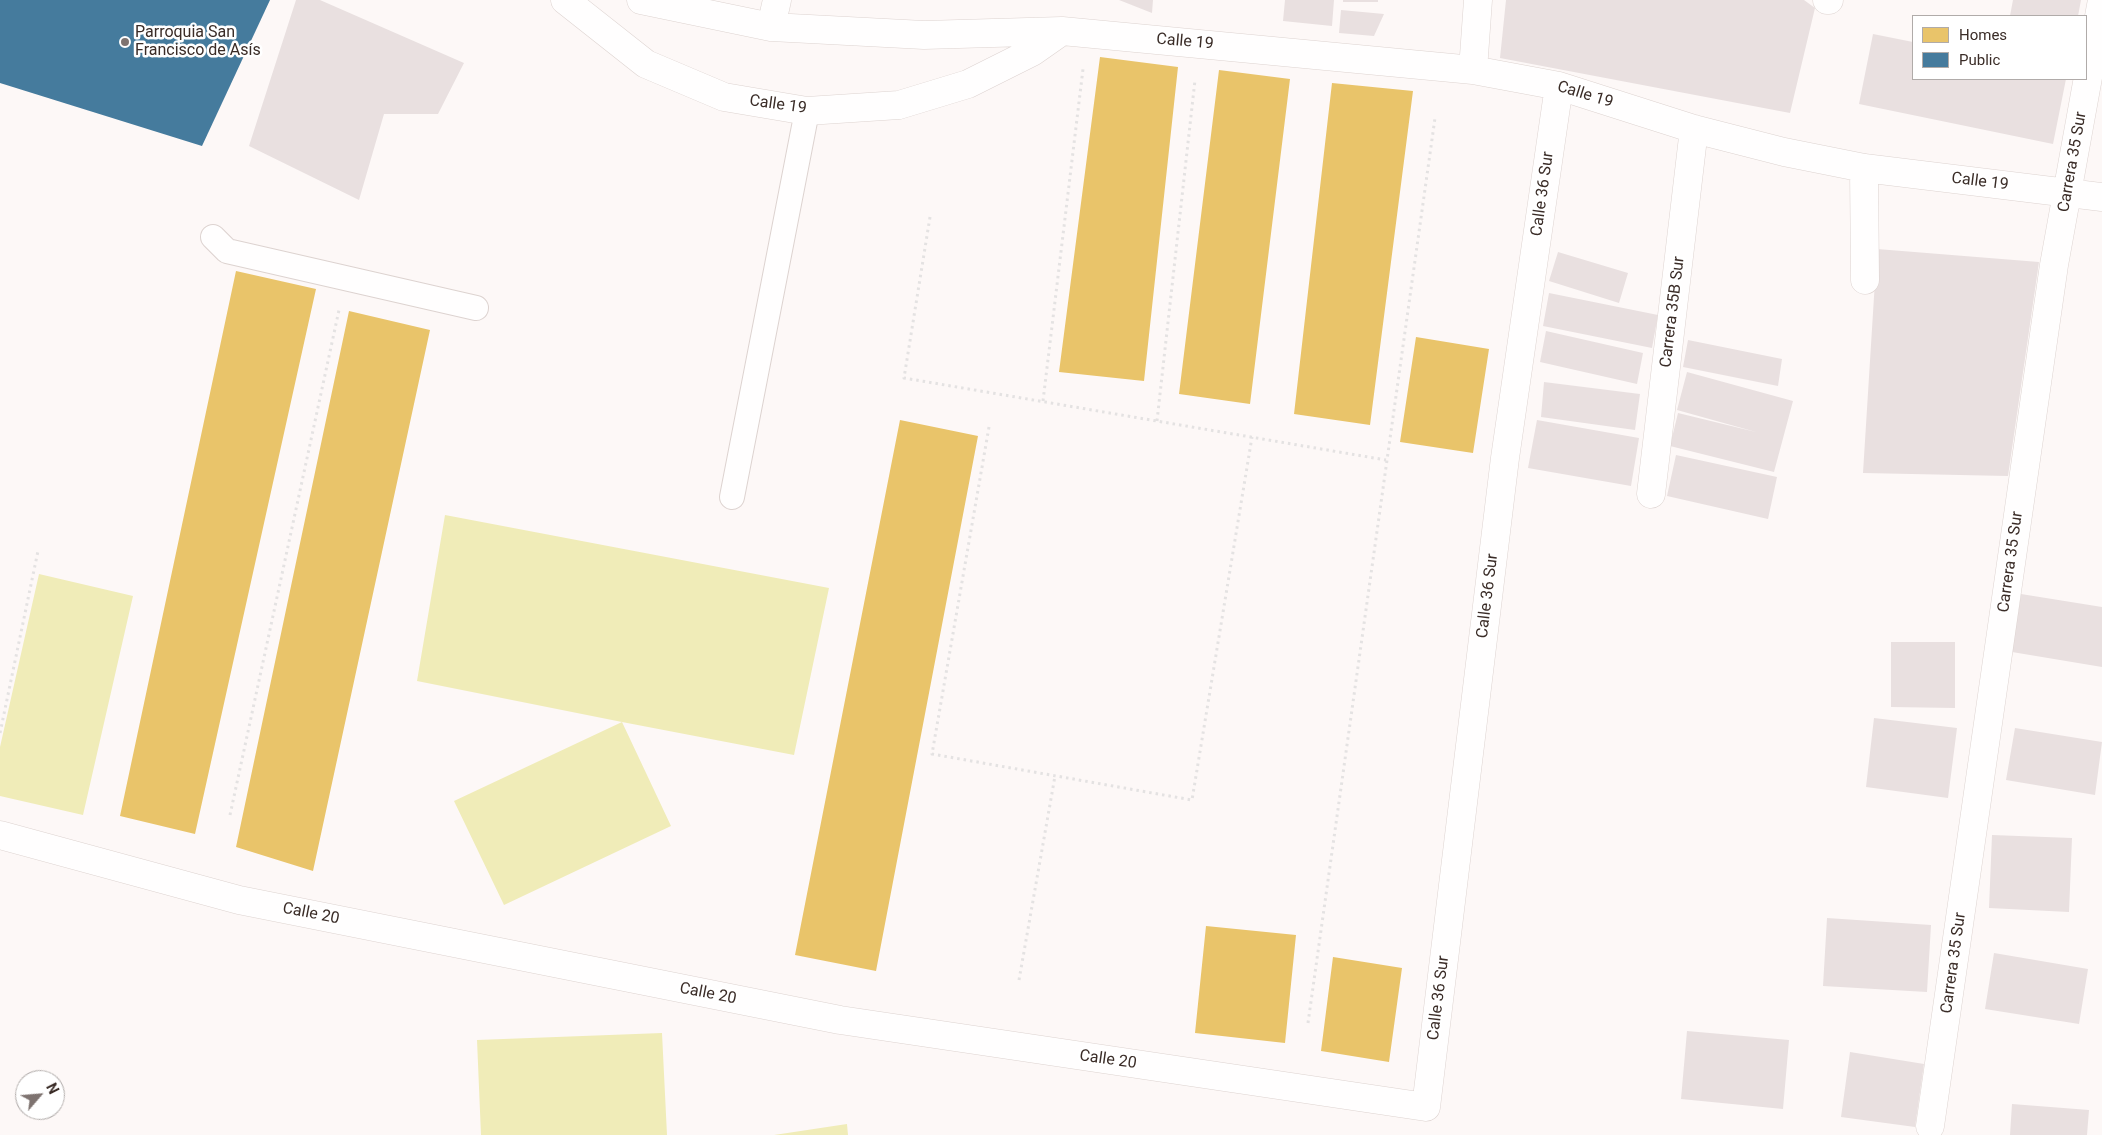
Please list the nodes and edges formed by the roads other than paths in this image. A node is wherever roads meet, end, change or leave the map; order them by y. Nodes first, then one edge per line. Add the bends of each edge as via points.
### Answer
1 (565, 0) edge
2 (641, 0) edge
3 (776, 0) edge
4 (1478, 0) edge
5 (2102, 0) edge
6 (772, 27) junction
7 (1062, 31) junction
8 (1473, 70) junction
9 (1559, 86) junction
10 (807, 111) junction
11 (1694, 129) junction
12 (1864, 168) junction
13 (2068, 192) junction
14 (2102, 197) edge
15 (213, 237) dead end
16 (1865, 280) dead end
17 (476, 308) dead end
18 (1651, 494) dead end
19 (732, 497) dead end
20 (0, 835) edge
21 (1426, 1106) joint
22 (1930, 1126) dead end

1 - 10 street, Calle 19 via 646,64 724,97
2 - 6 street, Calle 19
3 - 6 street
4 - 8 street
5 - 13 street, Carrera 35 Sur
6 - 7 street, Calle 19 via 924,36
7 - 8 street, Calle 19
7 - 10 street, Calle 19 via 1032,52 968,84 899,105
8 - 9 street, Calle 19
9 - 11 street, Calle 19
9 - 21 street, Calle 36 Sur via 1505,458
10 - 19 lane
11 - 12 street, Calle 19
11 - 18 street, Carrera 35B Sur
12 - 13 street, Calle 19
12 - 16 street
13 - 14 street, Calle 19
13 - 22 street, Carrera 35 Sur via 2054,265
15 - 17 lane via 227,250
20 - 21 street, Calle 20 via 239,900 840,1020

